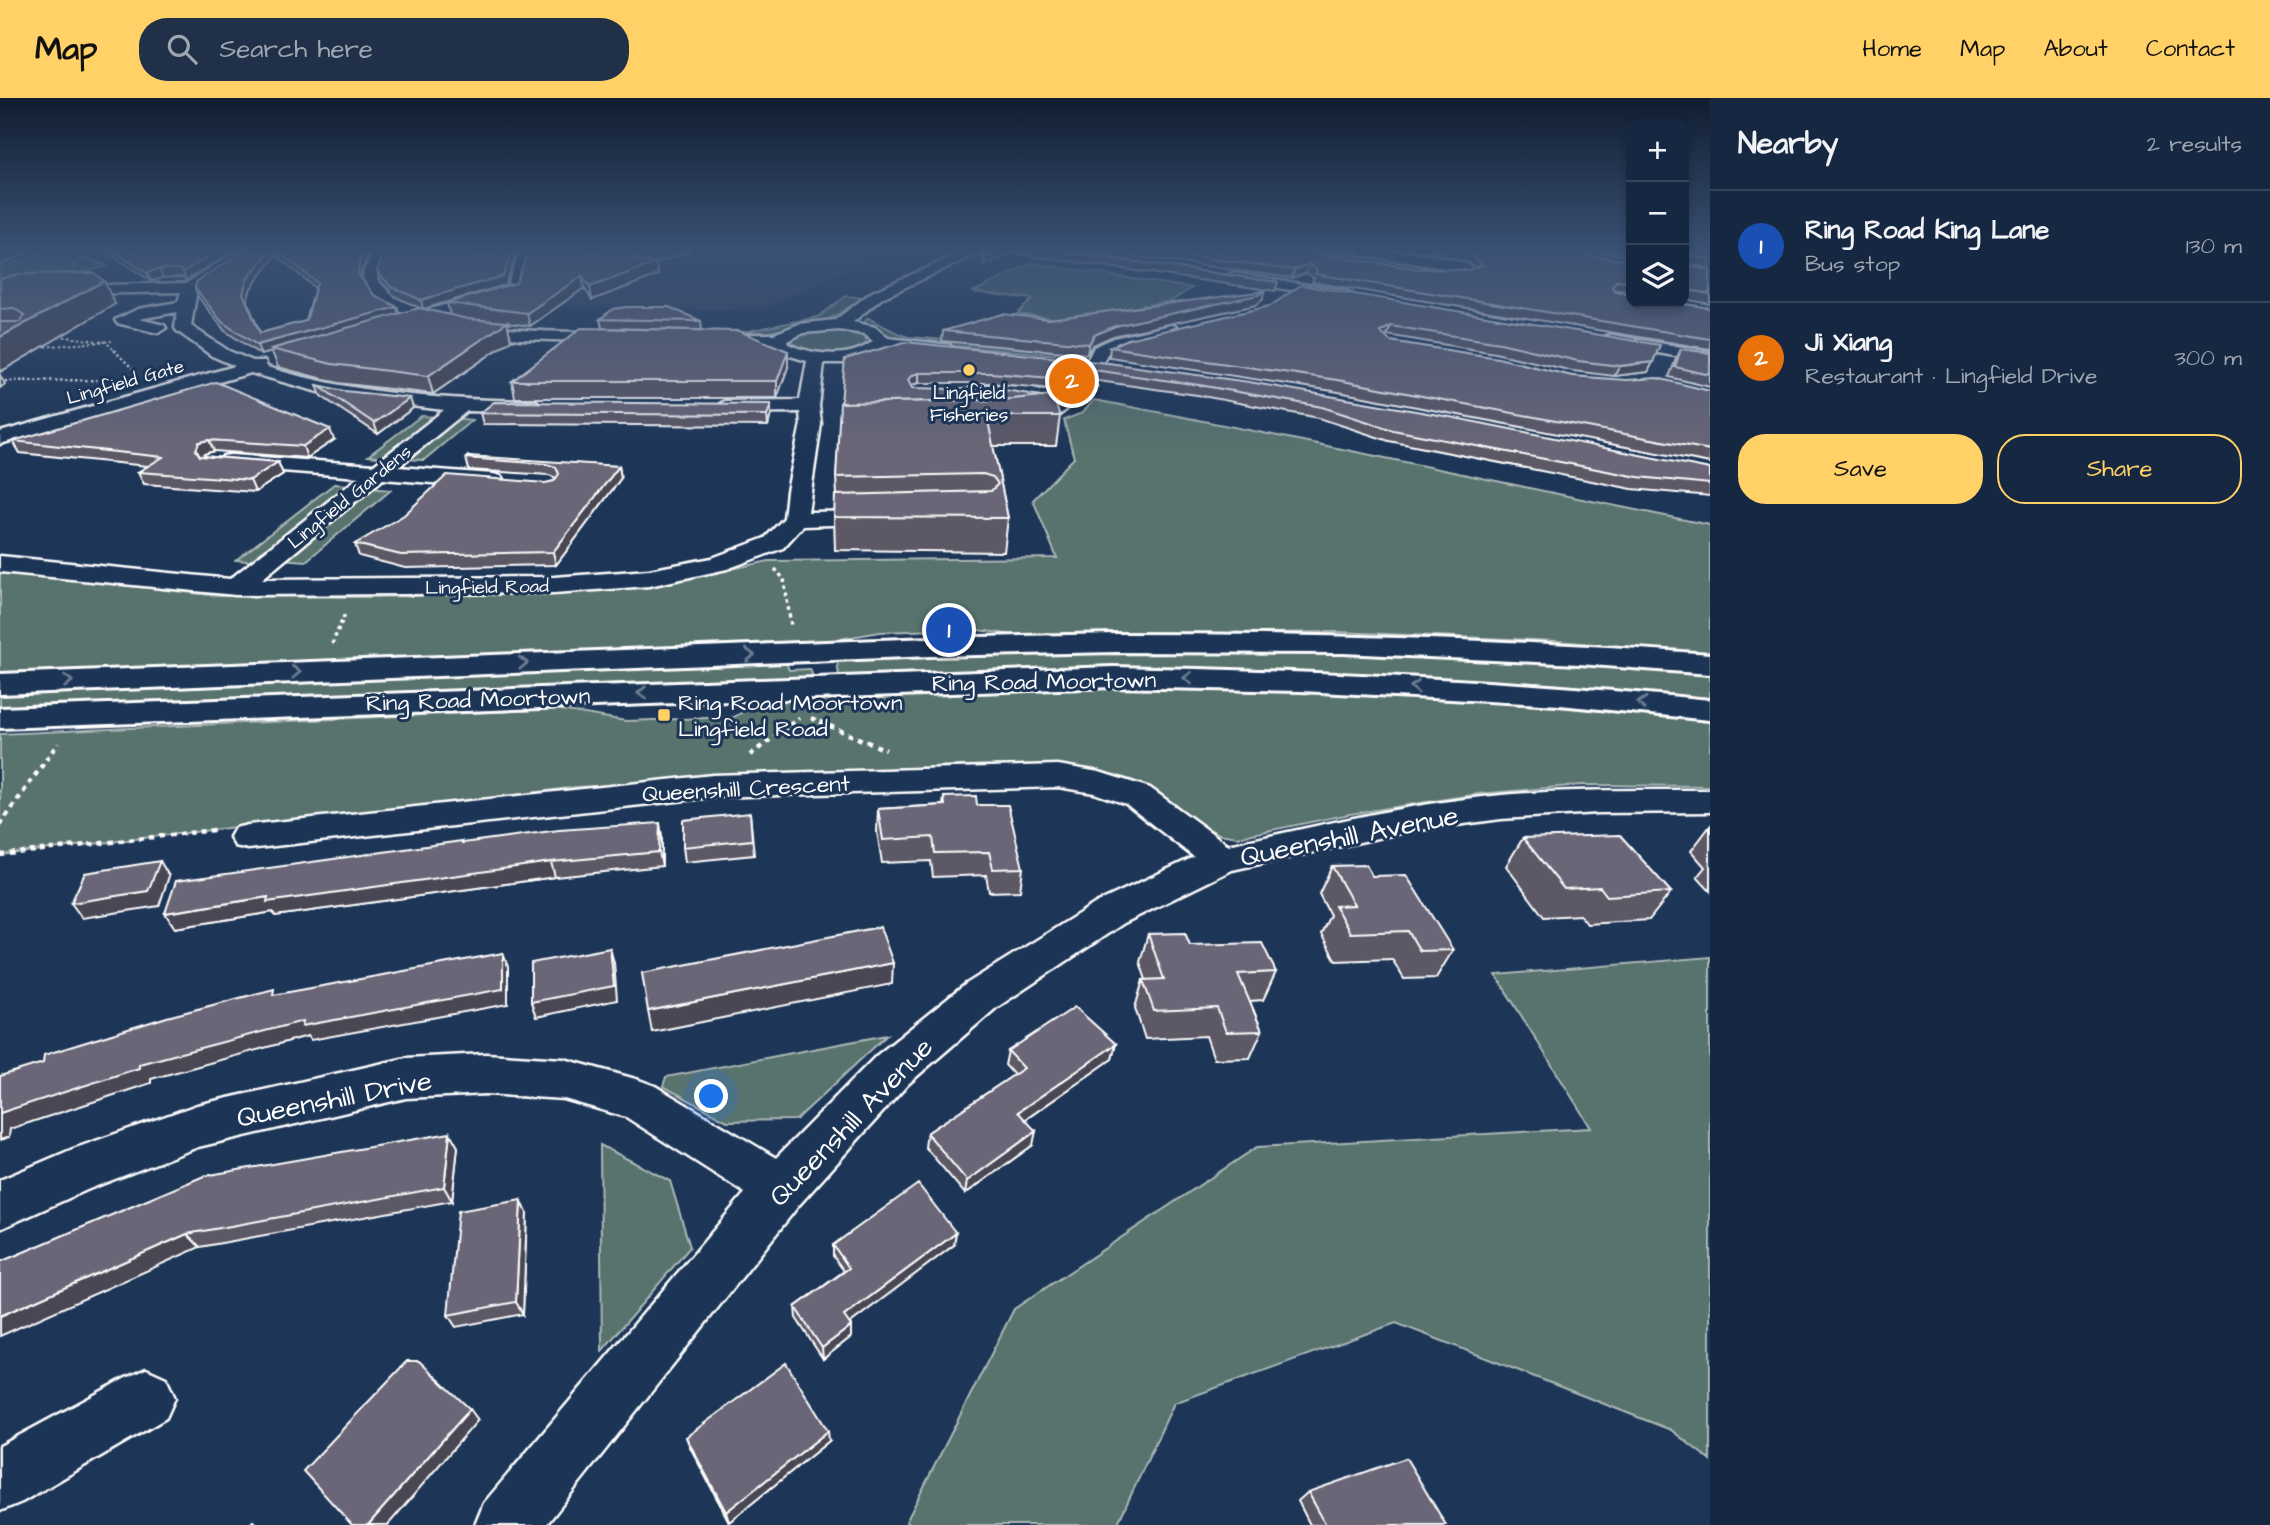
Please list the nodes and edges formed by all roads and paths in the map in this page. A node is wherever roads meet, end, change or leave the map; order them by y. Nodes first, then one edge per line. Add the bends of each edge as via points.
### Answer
1 (129, 318) edge
2 (184, 318) edge
3 (420, 318) edge
4 (425, 318) edge
5 (848, 318) edge
6 (839, 325) junction
7 (1188, 326) edge
8 (158, 328) joint
9 (373, 331) edge
10 (54, 336) edge
11 (627, 337) edge
12 (1591, 337) edge
13 (692, 338) edge
14 (778, 339) junction
15 (106, 342) junction
16 (881, 342) junction
17 (30, 347) edge
18 (1668, 349) junction
19 (965, 351) edge
20 (1710, 357) edge
21 (816, 358) junction
22 (275, 360) edge
23 (1119, 366) edge
24 (251, 367) junction
25 (1661, 368) edge
26 (0, 381) edge
27 (156, 388) junction
28 (960, 392) edge
29 (462, 405) junction
30 (556, 407) edge
31 (704, 408) edge
32 (12, 412) dead end
33 (815, 418) junction
34 (1000, 421) edge
35 (48, 425) junction
36 (0, 438) edge
37 (214, 460) edge
38 (377, 473) junction
39 (508, 482) edge
40 (906, 517) edge
41 (796, 519) junction
42 (0, 564) edge
43 (236, 587) junction
44 (343, 587) junction
45 (787, 602) dead end
46 (793, 631) dead end
47 (330, 648) dead end
48 (1710, 664) edge
49 (0, 684) edge
50 (1710, 710) edge
51 (77, 715) junction
52 (0, 718) edge
53 (951, 778) junction
54 (713, 786) junction
55 (1710, 801) edge
56 (0, 825) edge
57 (248, 837) joint
58 (0, 855) edge
59 (1222, 859) junction
60 (781, 1188) junction
61 (0, 1205) edge
62 (146, 1398) dead end
63 (0, 1480) edge
64 (506, 1525) edge

1 - 8 street via 123,320
2 - 24 street via 183,328
3 - 9 street
4 - 11 street via 525,334
5 - 6 street
6 - 14 street via 800,328
6 - 16 street via 873,332
7 - 23 street via 1119,342 1088,362
8 - 15 path
10 - 15 path
12 - 18 street
13 - 14 street
14 - 21 street via 780,347 789,352
15 - 17 path
15 - 27 path
16 - 19 street
16 - 21 street via 856,356
18 - 20 street
18 - 25 street
21 - 33 street
22 - 24 street, Lingfield Gate
24 - 27 street, Lingfield Gate
24 - 29 street via 398,401
26 - 27 path via 96,379
27 - 35 street, Lingfield Gate
28 - 34 street via 1029,393 1054,399 1059,407 1041,417
29 - 30 street
29 - 38 street, Lingfield Gardens
31 - 33 street
32 - 35 street
33 - 41 street
35 - 36 street, Lingfield Gate
37 - 38 street
38 - 39 street
38 - 43 street, Lingfield Gardens
40 - 41 street
41 - 44 street, Lingfield Road via 774,543 718,564 649,578 554,585
42 - 43 street, Lingfield Road
43 - 44 street, Lingfield Road
44 - 47 path via 348,603
45 - 46 path
49 -> 48 highway, Ring Road Moortown via 1116,643 1343,643
50 -> 51 highway, Ring Road Moortown via 1560,695 1301,681 1113,677
51 - 52 highway, Ring Road Moortown
51 - 56 path
53 - 54 street, Queenshill Crescent
53 - 54 path via 816,722 807,713 731,770 712,772
53 - 59 street, Queenshill Crescent via 1058,776 1099,783 1138,796
54 - 57 street, Queenshill Crescent
55 - 59 street, Queenshill Avenue via 1501,807 1405,820
57 - 58 path via 254,825
59 - 60 street, Queenshill Avenue via 1110,913 981,996 892,1070
60 - 61 street, Queenshill Drive via 639,1100 565,1079 486,1074 406,1078 197,1126
60 - 64 street, Queenshill Avenue
62 - 63 street

